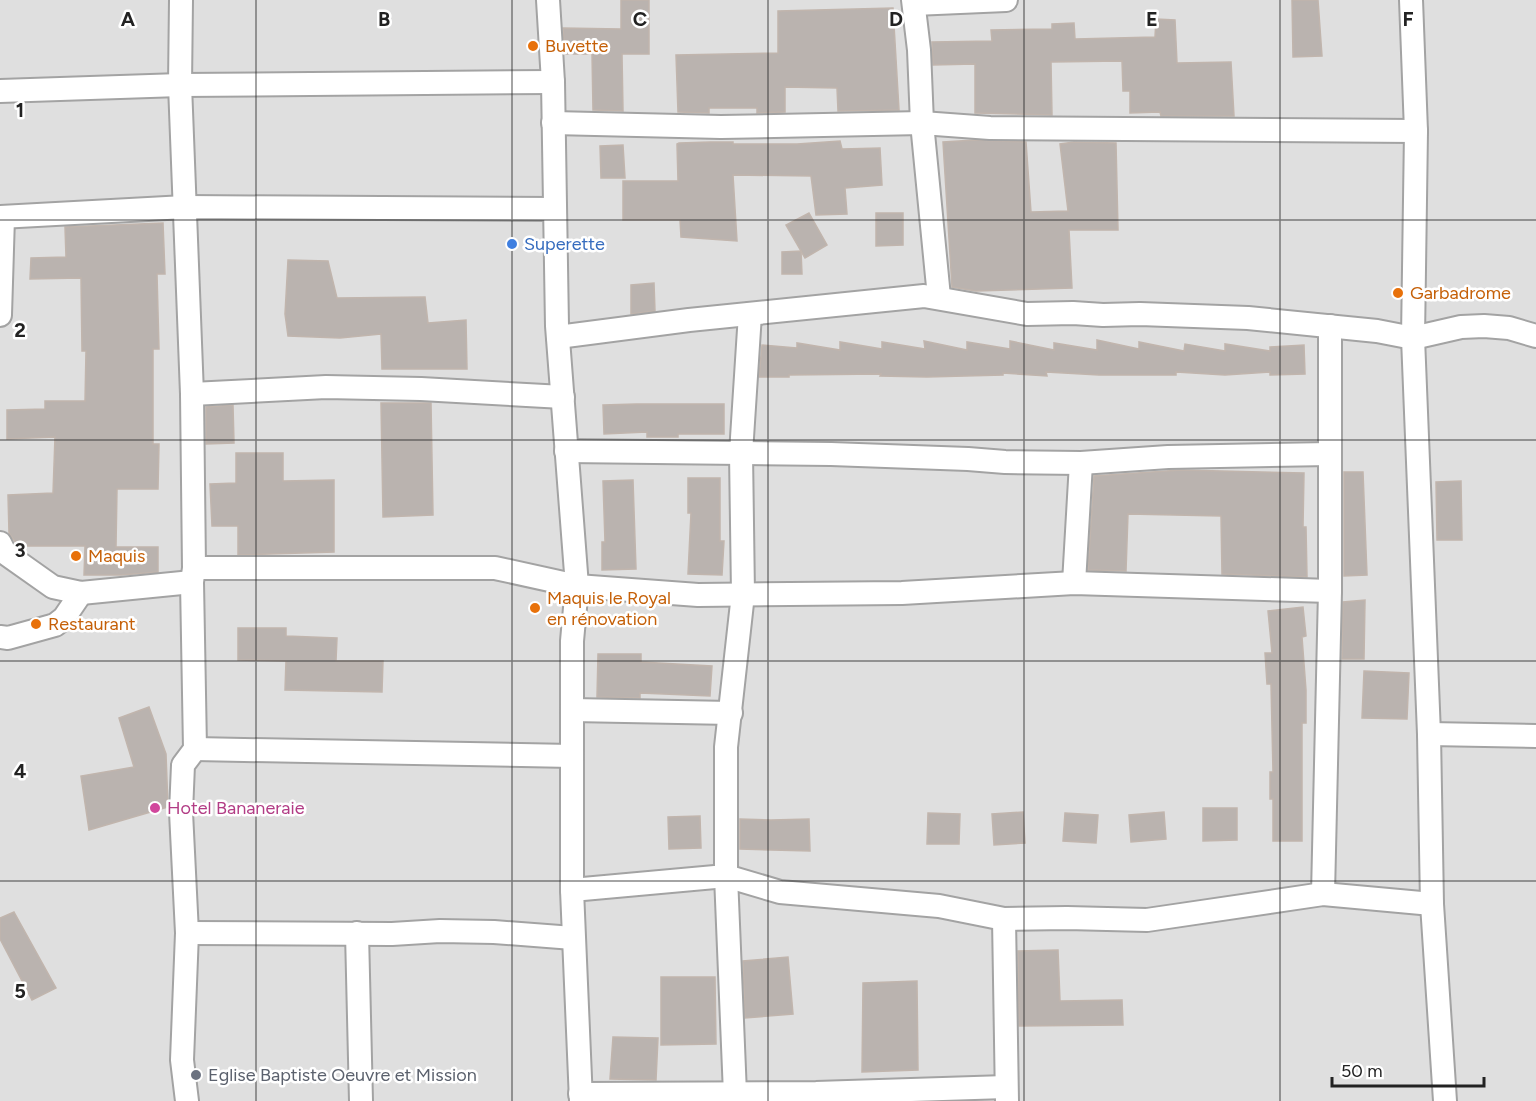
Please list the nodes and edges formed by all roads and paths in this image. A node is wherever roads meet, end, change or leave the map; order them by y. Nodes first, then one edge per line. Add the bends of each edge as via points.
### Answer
1 (181, 0) edge
2 (548, 0) edge
3 (1006, 0) edge
4 (1411, 0) edge
5 (913, 2) edge
6 (553, 82) junction
7 (180, 85) junction
8 (0, 91) edge
9 (553, 123) junction
10 (922, 123) junction
11 (1416, 132) junction
12 (184, 207) junction
13 (554, 209) junction
14 (2, 217) edge
15 (939, 297) junction
16 (750, 314) junction
17 (0, 315) edge
18 (1330, 326) junction
19 (558, 336) junction
20 (1536, 336) edge
21 (1413, 338) junction
22 (192, 394) junction
23 (562, 397) junction
24 (566, 451) junction
25 (741, 453) junction
26 (1330, 454) junction
27 (1081, 463) junction
28 (0, 543) edge
29 (193, 575) junction
30 (1074, 583) junction
31 (576, 586) junction
32 (1330, 591) junction
33 (81, 593) junction
34 (743, 594) junction
35 (0, 637) edge
36 (572, 710) junction
37 (731, 713) junction
38 (1428, 734) junction
39 (1536, 736) edge
40 (195, 749) junction
41 (572, 756) junction
42 (726, 876) junction
43 (572, 890) junction
44 (1323, 894) junction
45 (1432, 904) junction
46 (1004, 919) junction
47 (187, 933) junction
48 (357, 933) junction
49 (573, 938) junction
50 (735, 1094) junction
51 (1006, 1094) edge
52 (848, 1097) edge
53 (580, 1098) edge
54 (187, 1101) edge
55 (361, 1101) edge
56 (1445, 1101) edge

1 - 7 street
2 - 6 street
3 - 5 street
4 - 11 street
5 - 10 street
6 - 7 street
6 - 9 street
7 - 8 street
7 - 12 street
9 - 10 street via 721,127
9 - 13 street
10 - 11 street via 990,128
10 - 15 street
11 - 21 street
12 - 13 street
12 - 14 street
12 - 22 street
13 - 19 street
14 - 17 street
15 - 16 street
15 - 18 street via 1027,314 1248,318
16 - 19 street
16 - 25 street
18 - 21 street
18 - 26 street
19 - 23 street
20 - 21 street via 1484,326
21 - 38 street
22 - 23 street via 326,387
22 - 29 street
23 - 24 street
24 - 25 street
24 - 31 street
25 - 27 street
25 - 34 street
26 - 27 street
26 - 32 street
27 - 30 street
28 - 33 street via 5,553 53,587
29 - 31 street via 495,568
29 - 33 street
29 - 40 street
30 - 32 street
30 - 34 street via 902,593
31 - 34 street via 698,595
31 - 36 street
32 - 44 street
33 - 35 street via 55,625
34 - 37 street
36 - 37 street
36 - 41 street
37 - 42 street via 726,747
38 - 39 street
38 - 45 street
40 - 41 street
40 - 47 street via 183,765 182,782
41 - 43 street
42 - 43 street
42 - 46 street via 780,892 939,906
42 - 50 street
43 - 49 street
44 - 45 street
44 - 46 street via 1147,920
45 - 56 street
46 - 51 street
47 - 48 street
47 - 54 street via 182,1060
48 - 49 street via 494,932
48 - 55 street
49 - 53 street
50 - 52 street
50 - 53 street
51 - 52 street

